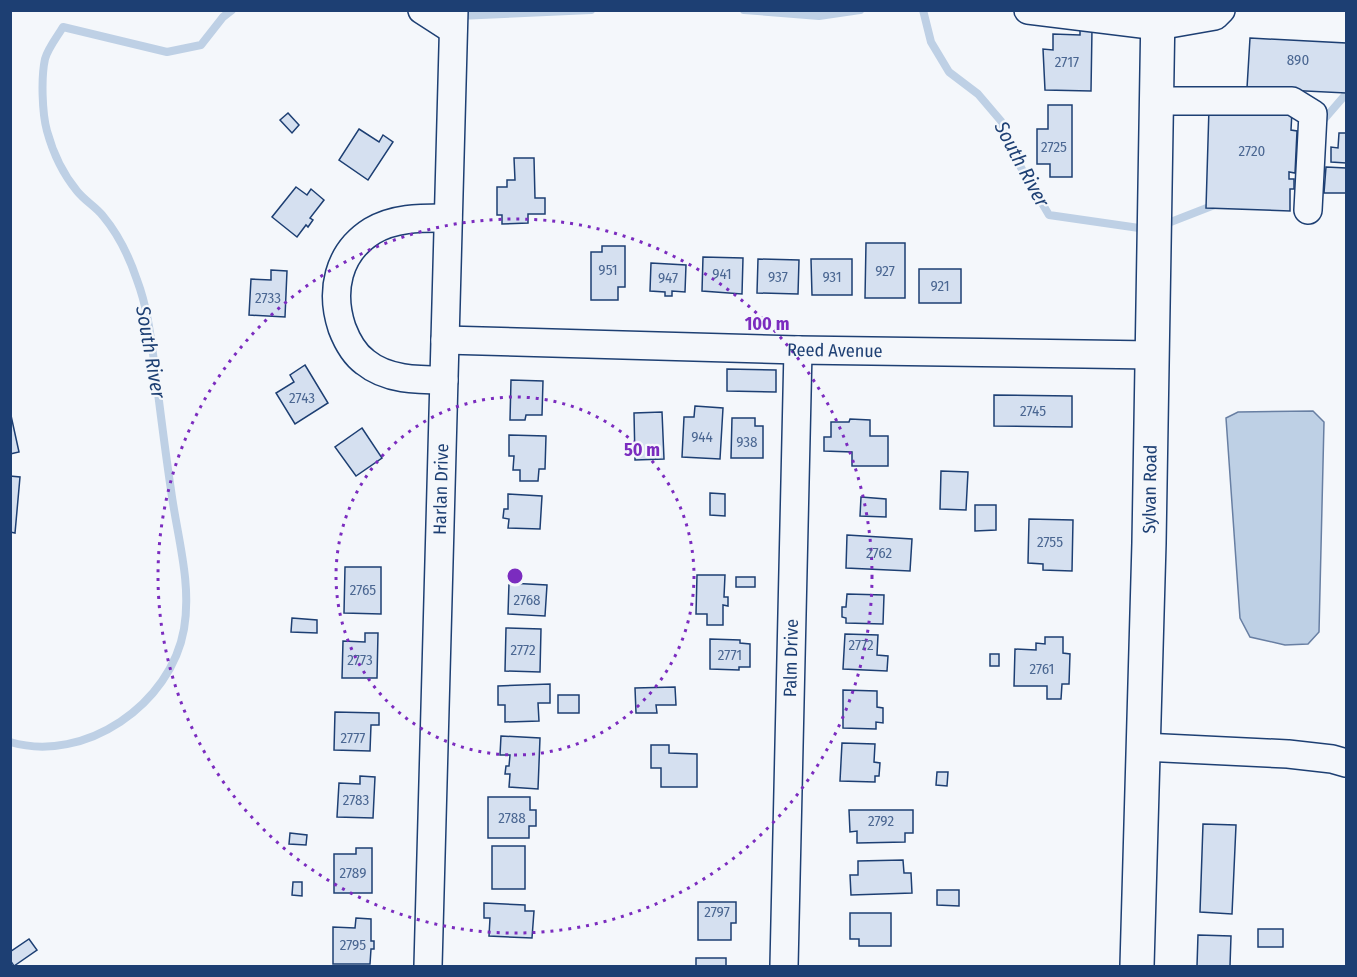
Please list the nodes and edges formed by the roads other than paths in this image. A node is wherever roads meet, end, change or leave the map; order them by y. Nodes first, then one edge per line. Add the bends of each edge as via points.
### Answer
1 (422, 10) edge
2 (1028, 10) edge
3 (1211, 13) edge
4 (1114, 16) edge
5 (1158, 18) edge
6 (454, 20) edge
7 (1156, 101) junction
8 (1308, 210) dead end
9 (448, 218) junction
10 (445, 340) junction
11 (798, 350) junction
12 (1152, 355) junction
13 (444, 380) junction
14 (1143, 747) junction
15 (1347, 763) edge
16 (428, 966) edge
17 (784, 966) edge
18 (1137, 966) edge

1 - 6 street
2 - 4 street
3 - 5 street
4 - 5 street
5 - 7 main road, Sylvan Road
6 - 9 street, Harlan Drive
7 - 8 street via 1292,101 1313,114
7 - 12 main road, Sylvan Road
9 - 10 street, Harlan Drive
9 - 13 street via 417,218 374,230 345,258 335,290 344,333 365,363 399,377
10 - 11 street, Reed Avenue
10 - 13 street, Harlan Drive
11 - 12 street, Reed Avenue
11 - 17 street, Palm Drive
12 - 14 main road, Sylvan Road
13 - 16 street, Harlan Drive
14 - 15 street via 1288,754
14 - 18 main road, Sylvan Road

